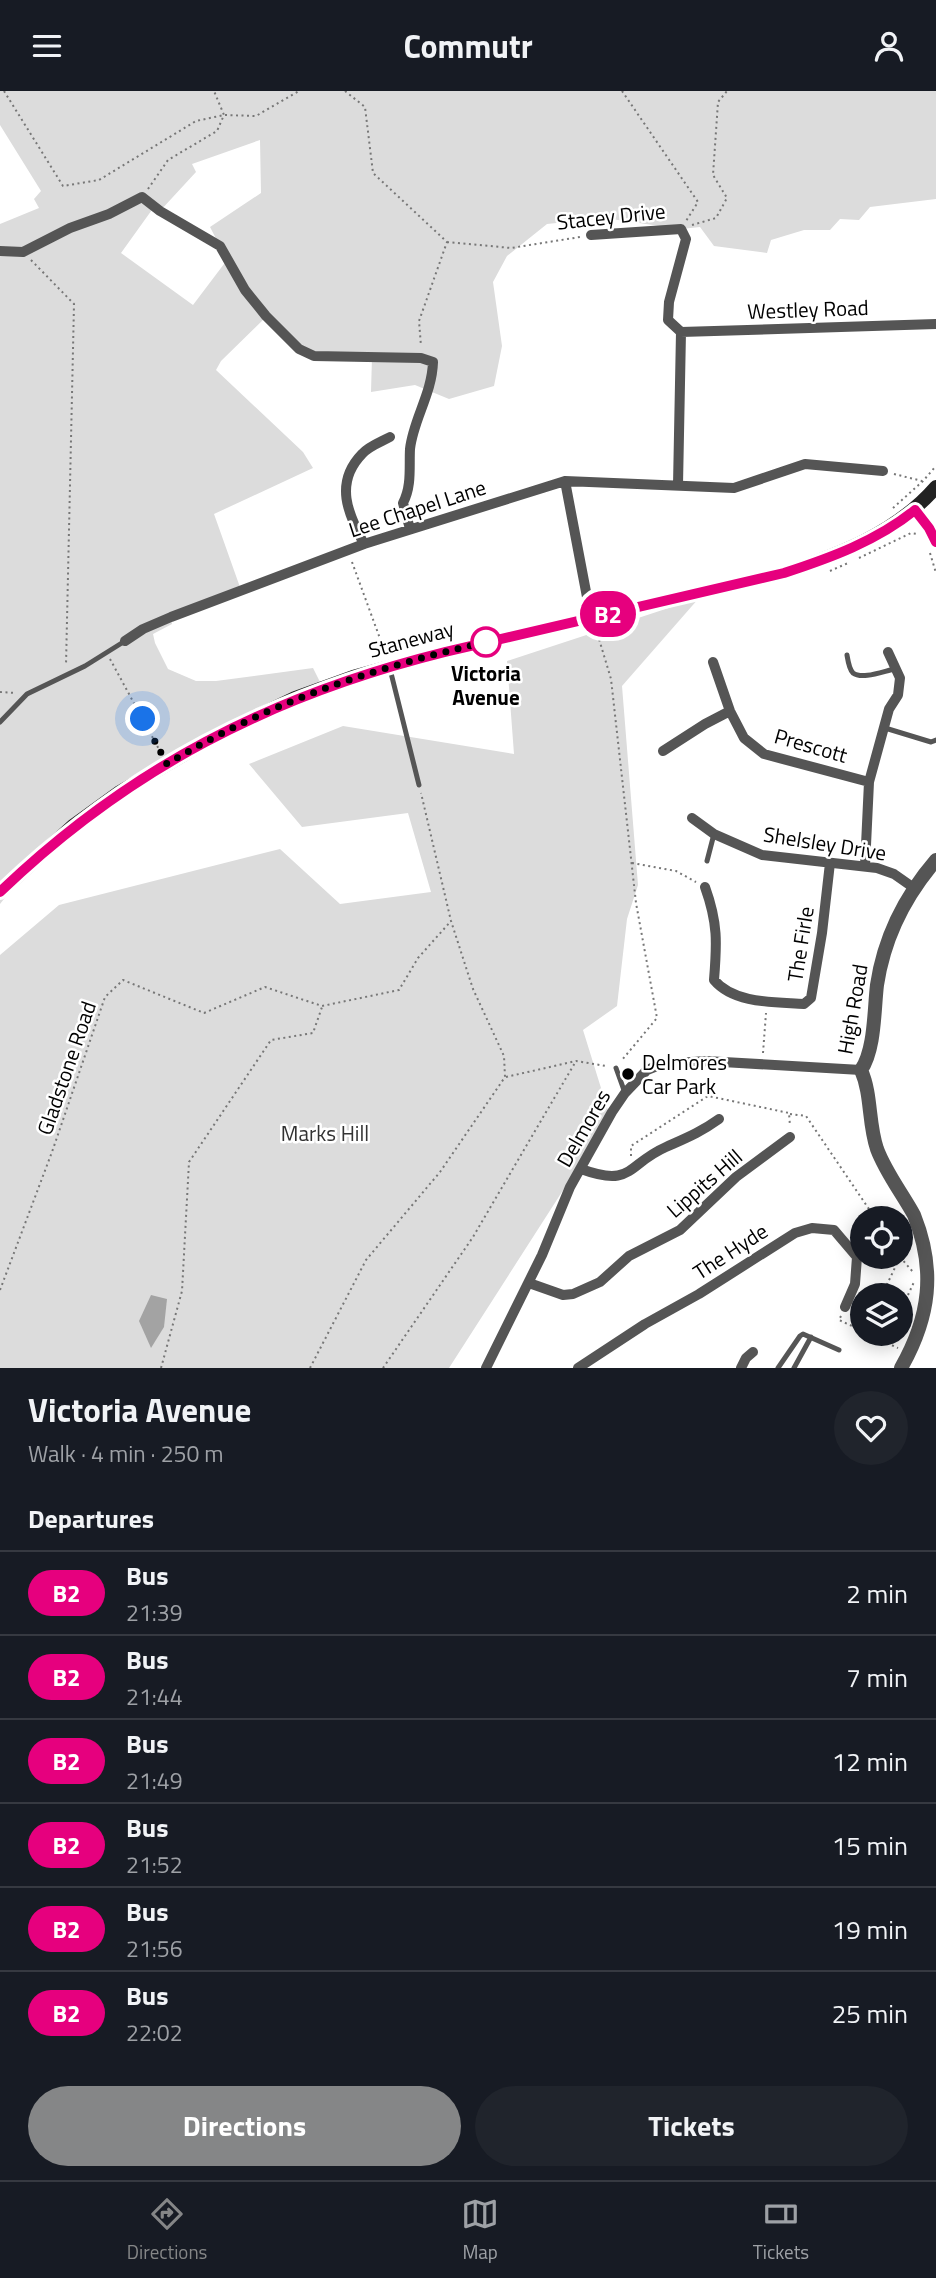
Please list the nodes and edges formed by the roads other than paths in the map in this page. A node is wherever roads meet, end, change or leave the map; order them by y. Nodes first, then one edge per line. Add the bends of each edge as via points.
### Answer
1 (592, 235) road end
2 (0, 251) edge
3 (936, 324) edge
4 (681, 332) junction
5 (390, 437) dead end
6 (883, 471) road end
7 (565, 481) junction
8 (930, 484) edge
9 (678, 485) junction
10 (915, 510) junction
11 (410, 529) junction
12 (364, 544) junction
13 (933, 547) edge
14 (591, 618) junction
15 (125, 641) joint
16 (888, 652) dead end
17 (847, 656) dead end
18 (713, 662) dead end
19 (390, 666) junction
20 (895, 669) junction
21 (730, 711) junction
22 (0, 722) edge
23 (885, 728) junction
24 (936, 740) edge
25 (663, 751) dead end
26 (869, 782) junction
27 (419, 785) road end
28 (692, 818) dead end
29 (714, 834) junction
30 (936, 860) edge
31 (707, 861) dead end
32 (830, 863) junction
33 (865, 866) junction
34 (705, 887) road end
35 (914, 888) junction
36 (0, 892) edge
37 (616, 1068) road end
38 (861, 1070) junction
39 (625, 1093) junction
40 (719, 1119) dead end
41 (790, 1137) dead end
42 (581, 1169) junction
43 (529, 1283) junction
44 (933, 1298) edge
45 (845, 1307) road end
46 (811, 1337) junction
47 (839, 1350) dead end
48 (753, 1352) dead end
49 (486, 1368) edge
50 (578, 1368) edge
51 (741, 1368) edge
52 (778, 1368) edge
53 (794, 1368) edge
54 (901, 1368) edge

1 - 4 street, Stacey Drive via 681,229 686,239 668,320
2 - 11 street via 23,252 142,198 220,246 245,291 299,349 314,356 433,362 411,445 408,493 403,503
3 - 4 street, Westley Road
4 - 9 street, Stacey Drive
5 - 12 street via 363,452 351,469 346,504
6 - 9 street, Lee Chapel Lane via 805,464 734,488
7 - 9 street, Lee Chapel Lane
7 - 11 street, Lee Chapel Lane
7 - 14 street
8 - 10 main road
10 - 13 street via 929,528
10 - 14 main road, Staneway via 873,537 811,564
11 - 12 street, Lee Chapel Lane
12 - 15 street, Lee Chapel Lane via 171,617
14 - 19 main road, Staneway
15 - 22 lane, Lee Chapel Lane via 27,694
16 - 20 street
17 - 20 lane via 850,669 861,676
18 - 21 street, Prescott
19 - 27 lane
19 - 36 main road, Staneway via 286,702 167,764 73,826
20 - 23 street via 900,678 898,695
21 - 25 street
21 - 26 street, Prescott via 744,738 764,754
23 - 24 lane via 931,743
23 - 26 street
26 - 33 street
28 - 29 street, Shelsley Drive
29 - 31 lane
29 - 32 street, Shelsley Drive via 762,855
30 - 35 street, High Road
32 - 33 street, Shelsley Drive
32 - 34 street, The Firle via 811,998 804,1004 741,997 714,980 716,920
33 - 35 street, Shelsley Drive via 894,874
35 - 38 street, High Road via 897,917 883,958 869,1053
37 - 39 lane
38 - 39 street, Delmores via 706,1061 662,1064 647,1070
38 - 44 street, High Road via 878,1152 927,1245
39 - 42 street, Delmores
40 - 42 street via 621,1175 597,1175
41 - 43 street, Lippits Hill via 736,1177 680,1230 629,1256 600,1282 563,1296
42 - 43 street, Delmores
43 - 49 street, Delmores
44 - 54 street, High Road
45 - 50 street, The Hyde via 855,1284 857,1258 834,1230 812,1228 771,1247
46 - 47 lane
46 - 52 lane via 800,1336
46 - 53 lane
48 - 51 street

